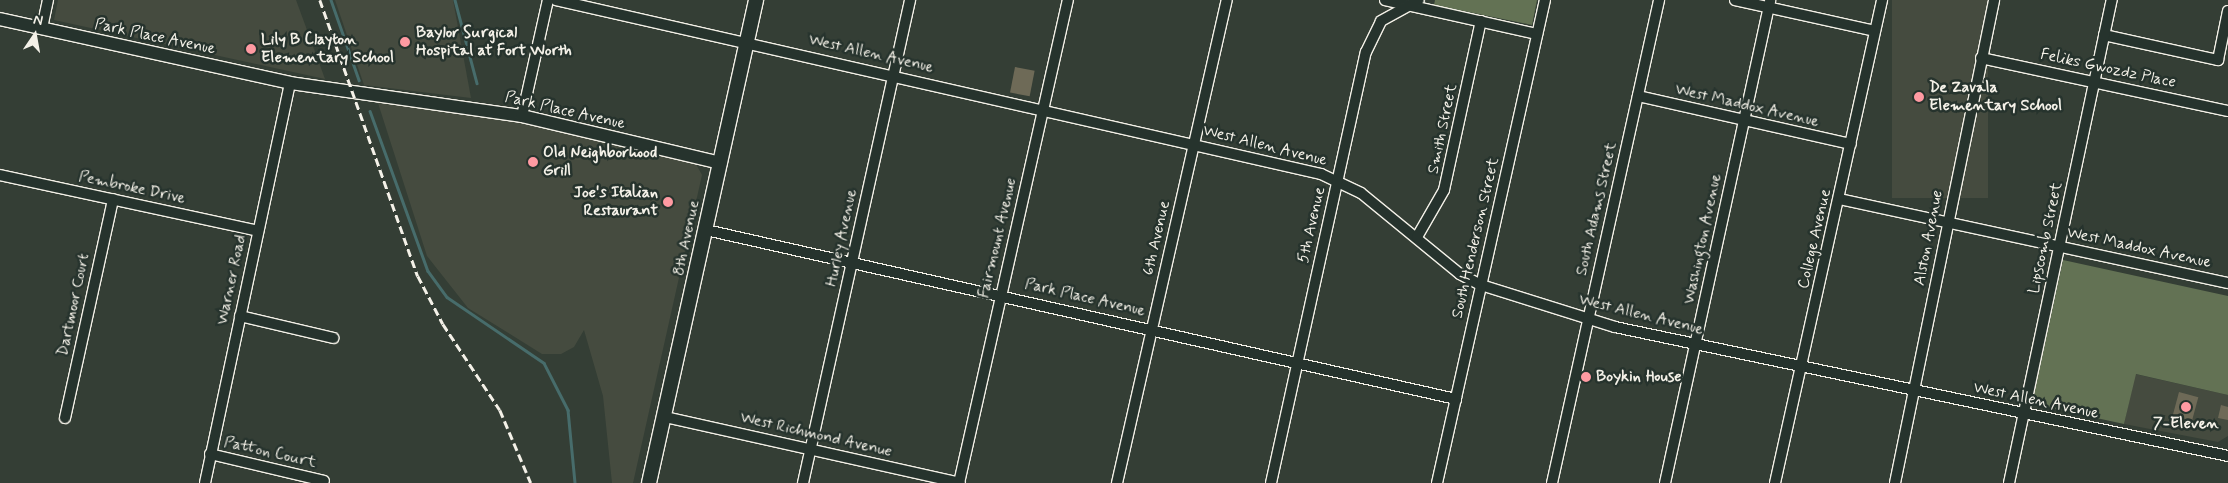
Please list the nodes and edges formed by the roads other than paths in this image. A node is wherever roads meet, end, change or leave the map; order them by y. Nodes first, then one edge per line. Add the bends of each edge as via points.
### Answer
1 (48, 0) edge
2 (548, 0) edge
3 (556, 0) edge
4 (756, 0) edge
5 (910, 0) edge
6 (1068, 0) edge
7 (1227, 0) edge
8 (1384, 0) edge
9 (1545, 0) edge
10 (1659, 0) edge
11 (1736, 0) edge
12 (1882, 0) edge
13 (1994, 0) edge
14 (2112, 0) edge
15 (1416, 3) edge
16 (1769, 4) edge
17 (2228, 11) edge
18 (0, 19) edge
19 (1481, 21) junction
20 (42, 28) junction
21 (1875, 31) junction
22 (1537, 34) junction
23 (2104, 35) junction
24 (747, 42) junction
25 (1981, 58) junction
26 (893, 75) junction
27 (2094, 81) junction
28 (290, 83) junction
29 (1638, 96) junction
30 (1043, 109) junction
31 (2228, 111) edge
32 (522, 116) junction
33 (1744, 122) junction
34 (1194, 143) junction
35 (1851, 144) junction
36 (721, 163) junction
37 (0, 175) edge
38 (1338, 181) junction
39 (113, 199) junction
40 (1839, 199) junction
41 (1946, 222) junction
42 (706, 230) junction
43 (258, 231) junction
44 (1417, 237) junction
45 (2059, 247) junction
46 (852, 263) junction
47 (2228, 283) edge
48 (1481, 285) junction
49 (1001, 296) junction
50 (240, 316) junction
51 (1588, 319) junction
52 (1151, 330) junction
53 (333, 338) dead end
54 (1696, 344) junction
55 (1296, 363) junction
56 (1802, 366) junction
57 (1914, 390) junction
58 (1456, 399) junction
59 (2024, 414) junction
60 (665, 417) junction
61 (65, 418) dead end
62 (810, 449) junction
63 (210, 454) junction
64 (2228, 456) edge
65 (324, 481) dead end
66 (205, 483) edge
67 (649, 483) edge
68 (803, 483) edge
69 (959, 483) edge
70 (1117, 483) edge
71 (1271, 483) edge
72 (1439, 483) edge
73 (1552, 483) edge
74 (1665, 483) edge
75 (1775, 483) edge
76 (1895, 483) edge
77 (2009, 483) edge

1 - 20 street
2 - 32 street
3 - 24 street, West Allen Avenue
4 - 24 main road, 8th Avenue
5 - 26 street, Hurley Avenue
6 - 30 street, Fairmount Avenue
7 - 34 street, 6th Avenue
8 - 15 street
9 - 22 street, South Henderson Street
10 - 29 street, South Adams Street
11 - 16 street
12 - 21 street, College Avenue
13 - 25 street, Alston Avenue
14 - 23 street, Lipscomb Street
15 - 19 street
15 - 38 street, 5th Avenue via 1381,21 1371,39
16 - 21 street
16 - 33 street, Washington Avenue
17 - 23 street via 2218,60
18 - 20 street, Park Place Avenue
19 - 22 street
19 - 44 street, Smith Street via 1449,174
20 - 28 street, Park Place Avenue
21 - 35 street, College Avenue
22 - 48 street, South Henderson Street
23 - 27 street, Lipscomb Street
24 - 26 street, West Allen Avenue
24 - 36 main road, 8th Avenue
25 - 27 street, Feliks Gwozdz Place
25 - 41 street, Alston Avenue
26 - 30 street, West Allen Avenue
26 - 46 street, Hurley Avenue
27 - 31 street, Feliks Gwozdz Place
27 - 45 street, Lipscomb Street
28 - 32 street, Park Place Avenue
28 - 43 street, Warner Road
29 - 33 street, West Maddox Avenue
29 - 51 street, South Adams Street
30 - 34 street, West Allen Avenue
30 - 49 street, Fairmount Avenue
32 - 36 street, Park Place Avenue
33 - 35 street, West Maddox Avenue
33 - 54 street, Washington Avenue
34 - 38 street, West Allen Avenue
34 - 52 street, 6th Avenue
35 - 40 street, College Avenue
36 - 42 main road, 8th Avenue
37 - 39 street, Pembroke Drive
38 - 44 street, West Allen Avenue via 1362,193
38 - 55 street, 5th Avenue
39 - 43 street, Pembroke Drive
39 - 61 street, Dartmoor Court
40 - 41 street, West Maddox Avenue
40 - 56 street, College Avenue
41 - 45 street, West Maddox Avenue
41 - 57 street, Alston Avenue
42 - 46 street, Park Place Avenue
42 - 60 main road, 8th Avenue
43 - 50 street, Warner Road
44 - 48 street, West Allen Avenue via 1460,274
45 - 47 street, West Maddox Avenue
45 - 59 street, Lipscomb Street
46 - 49 street, Park Place Avenue
46 - 62 street, Hurley Avenue
48 - 51 street, West Allen Avenue
48 - 58 street, South Henderson Street
49 - 52 street, Park Place Avenue
49 - 69 street, Fairmount Avenue
50 - 53 street
50 - 63 street, Warner Road
51 - 54 street, West Allen Avenue
51 - 73 street, South Adams Street
52 - 55 street, Park Place Avenue
52 - 70 street, 6th Avenue
54 - 56 street, West Allen Avenue
54 - 74 street, Washington Avenue
55 - 58 street, Park Place Avenue
55 - 71 street, 5th Avenue
56 - 57 street, West Allen Avenue
56 - 75 street, College Avenue
57 - 59 street, West Allen Avenue
57 - 76 street, Alston Avenue
58 - 72 street, South Henderson Street
59 - 64 street, West Allen Avenue
59 - 77 street, Lipscomb Street
60 - 62 street, West Richmond Avenue
60 - 67 main road, 8th Avenue
62 - 68 street, Hurley Avenue
62 - 69 street, West Richmond Avenue
63 - 65 street, Patton Court
63 - 66 street, Warner Road

